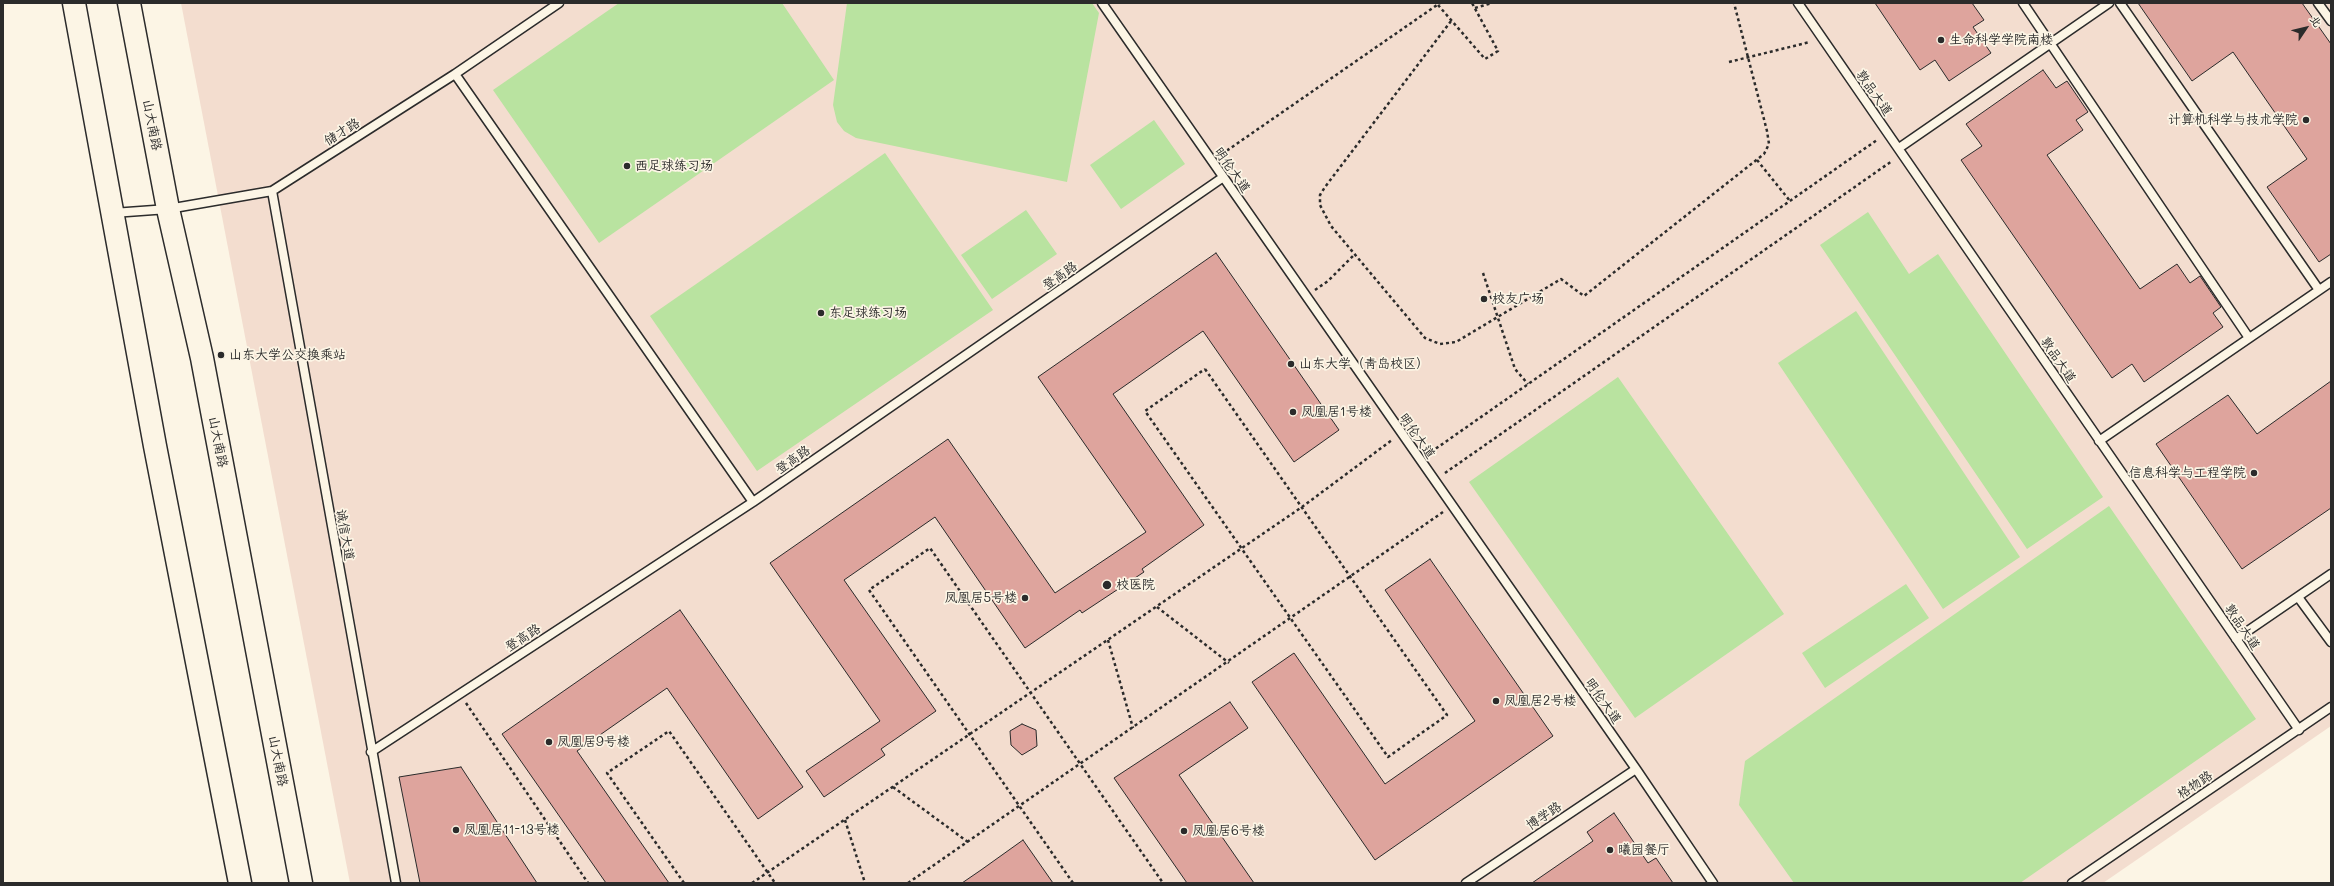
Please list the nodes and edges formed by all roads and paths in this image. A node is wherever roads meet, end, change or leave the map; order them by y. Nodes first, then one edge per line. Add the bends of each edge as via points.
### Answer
1 (74, 3) edge
2 (129, 3) edge
3 (559, 3) edge
4 (1102, 3) edge
5 (1472, 3) edge
6 (1492, 3) edge
7 (1734, 3) edge
8 (1798, 3) edge
9 (2023, 3) edge
10 (2109, 3) edge
11 (2120, 3) edge
12 (2318, 3) edge
13 (1439, 4) edge
14 (1475, 8) junction
15 (1451, 21) junction
16 (2331, 21) edge
17 (1823, 39) junction
18 (2051, 44) junction
19 (1748, 58) junction
20 (1729, 62) dead end
21 (455, 74) junction
22 (1887, 132) junction
23 (1901, 151) junction
24 (1757, 160) junction
25 (1211, 162) junction
26 (1222, 178) junction
27 (272, 191) junction
28 (1790, 200) junction
29 (168, 208) junction
30 (112, 213) junction
31 (1355, 254) junction
32 (1483, 273) dead end
33 (2331, 282) edge
34 (2319, 290) junction
35 (1305, 297) junction
36 (1498, 317) junction
37 (2249, 338) junction
38 (1528, 384) junction
39 (1401, 433) junction
40 (2099, 441) junction
41 (1420, 460) junction
42 (1434, 481) junction
43 (753, 502) junction
44 (1452, 506) junction
45 (1302, 507) junction
46 (1242, 548) junction
47 (2331, 574) edge
48 (1350, 577) junction
49 (2298, 597) junction
50 (1157, 607) junction
51 (1290, 618) junction
52 (2236, 639) junction
53 (1108, 640) junction
54 (2330, 640) edge
55 (1229, 662) junction
56 (1031, 693) junction
57 (460, 694) junction
58 (2331, 707) edge
59 (1133, 728) junction
60 (2299, 730) junction
61 (970, 735) junction
62 (371, 752) junction
63 (1080, 765) junction
64 (1636, 769) junction
65 (893, 787) junction
66 (1020, 806) junction
67 (845, 820) junction
68 (968, 842) junction
69 (768, 873) junction
70 (240, 883) edge
71 (301, 883) edge
72 (396, 883) edge
73 (588, 883) edge
74 (684, 883) edge
75 (752, 883) edge
76 (775, 883) edge
77 (864, 883) edge
78 (908, 883) edge
79 (1073, 883) edge
80 (1163, 883) edge
81 (1466, 883) edge
82 (1713, 883) edge
83 (2072, 883) edge

1 - 30 main road
2 - 29 main road, 山大南路
3 - 21 lane, 储才路
4 - 25 lane, 明伦大道
5 - 14 path
6 - 14 path
7 - 19 path
8 - 17 lane, 敦品大道
9 - 18 lane
10 - 18 lane
11 - 34 lane
12 - 16 lane
13 - 15 path
13 - 25 path
14 - 15 path via 1498,51 1485,59
15 - 31 path via 1320,195 1320,205 1325,217
17 - 19 path
17 - 22 lane, 敦品大道
18 - 23 lane
18 - 37 lane
19 - 20 path
19 - 24 path via 1768,137 1764,154
21 - 27 lane, 储才路
21 - 43 lane
22 - 23 lane, 敦品大道
22 - 28 path
23 - 40 lane, 敦品大道
23 - 42 path
24 - 28 path
24 - 36 path via 1584,296 1561,279
25 - 26 lane, 明伦大道
26 - 35 lane, 明伦大道
26 - 43 lane, 登高路
27 - 29 lane, 储才路
27 - 62 lane, 诚信大道
28 - 38 path
29 - 30 lane, 储才路
29 - 71 main road, 山大南路 via 202,358
30 - 70 main road
31 - 35 path via 1328,281
31 - 36 path via 1425,338 1432,343 1456,342
32 - 36 path
33 - 34 lane
34 - 37 lane
35 - 39 lane, 明伦大道
36 - 38 path via 1515,369
37 - 40 lane
38 - 41 path
39 - 41 lane, 明伦大道
39 - 45 path
40 - 52 lane, 敦品大道
41 - 42 lane, 明伦大道
42 - 44 lane, 明伦大道
43 - 57 lane, 登高路
44 - 48 path
44 - 64 lane, 明伦大道
45 - 46 path
45 - 46 path via 1205,369 1145,411
45 - 48 path
46 - 50 path
46 - 51 path
47 - 49 lane
48 - 51 path
48 - 51 path via 1447,715 1388,757
49 - 52 lane
49 - 54 lane
50 - 53 path
50 - 55 path
51 - 55 path
52 - 60 lane, 敦品大道
53 - 56 path
53 - 59 path
55 - 59 path
56 - 61 path
56 - 61 path via 930,548 924,552 869,590
56 - 63 path
57 - 62 lane, 登高路
57 - 73 path
58 - 60 lane, 格物路
59 - 63 path
60 - 83 lane, 格物路
61 - 65 path
61 - 66 path
62 - 72 lane, 诚信大道
63 - 66 path
63 - 80 path
64 - 81 lane, 博学路
64 - 82 lane, 明伦大道
65 - 67 path
65 - 68 path
66 - 68 path
66 - 79 path
67 - 69 path
67 - 77 path
68 - 78 path
69 - 74 path via 669,732 607,773
69 - 75 path
69 - 76 path

